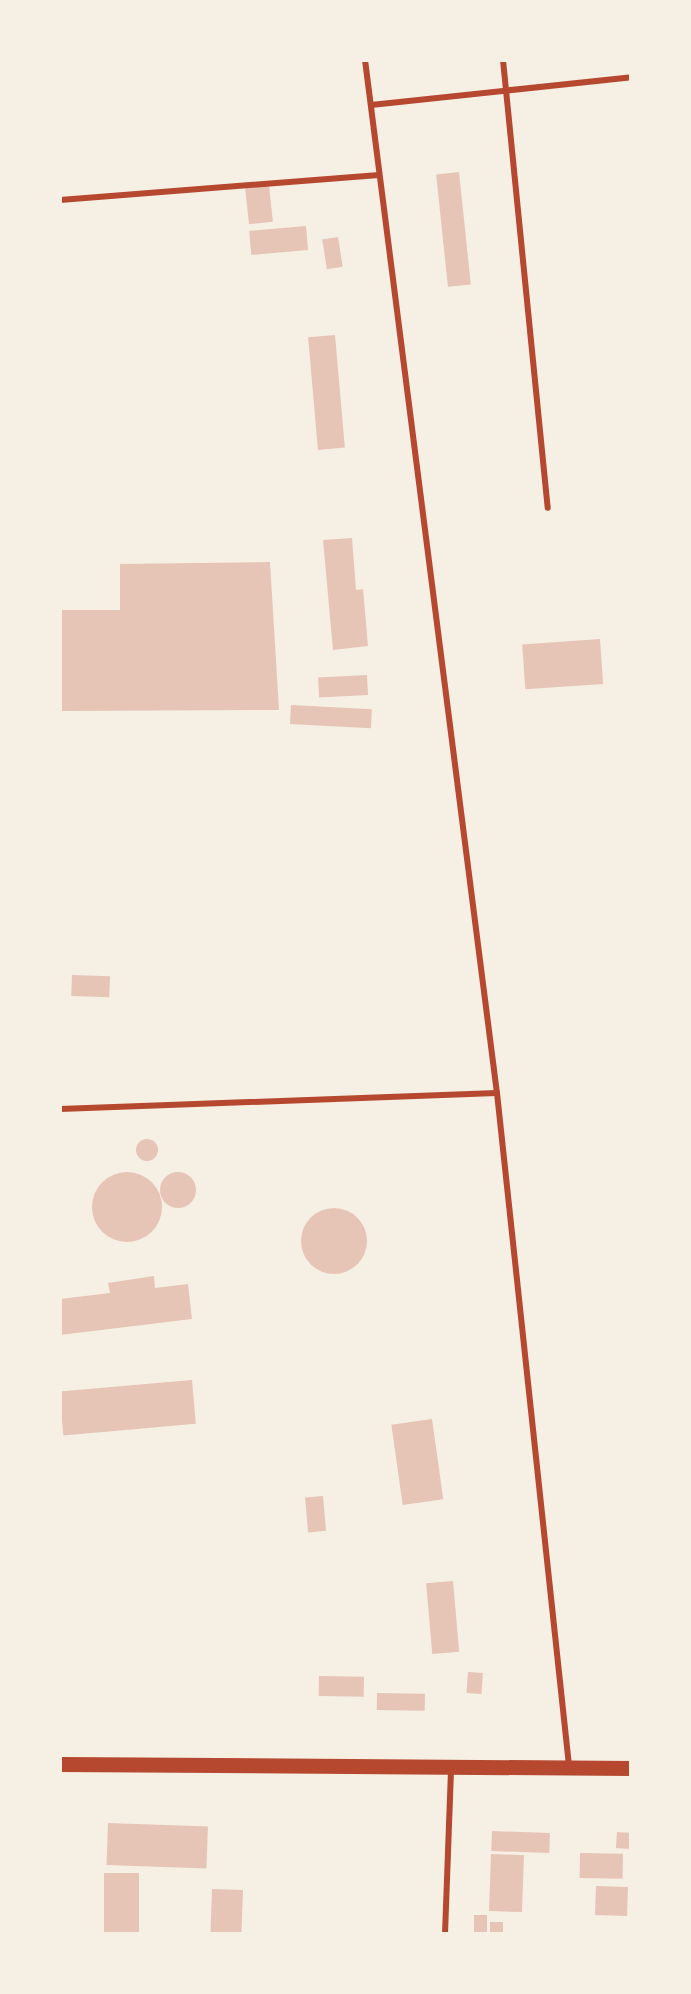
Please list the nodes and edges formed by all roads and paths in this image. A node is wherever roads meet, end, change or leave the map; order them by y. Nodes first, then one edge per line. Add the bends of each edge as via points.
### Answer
1 (365, 60) edge
2 (503, 60) edge
3 (631, 77) edge
4 (505, 91) junction
5 (370, 105) junction
6 (379, 175) junction
7 (60, 200) edge
8 (548, 508) dead end
9 (497, 1093) junction
10 (60, 1109) edge
11 (60, 1764) edge
12 (451, 1767) junction
13 (569, 1768) junction
14 (631, 1768) edge
15 (445, 1934) edge

1 - 5 street
2 - 4 street
3 - 4 street
4 - 5 street
4 - 8 street
5 - 6 street
6 - 7 street
6 - 9 street
9 - 10 street
9 - 13 street
11 - 12 main road
12 - 13 main road
12 - 15 street
13 - 14 main road

